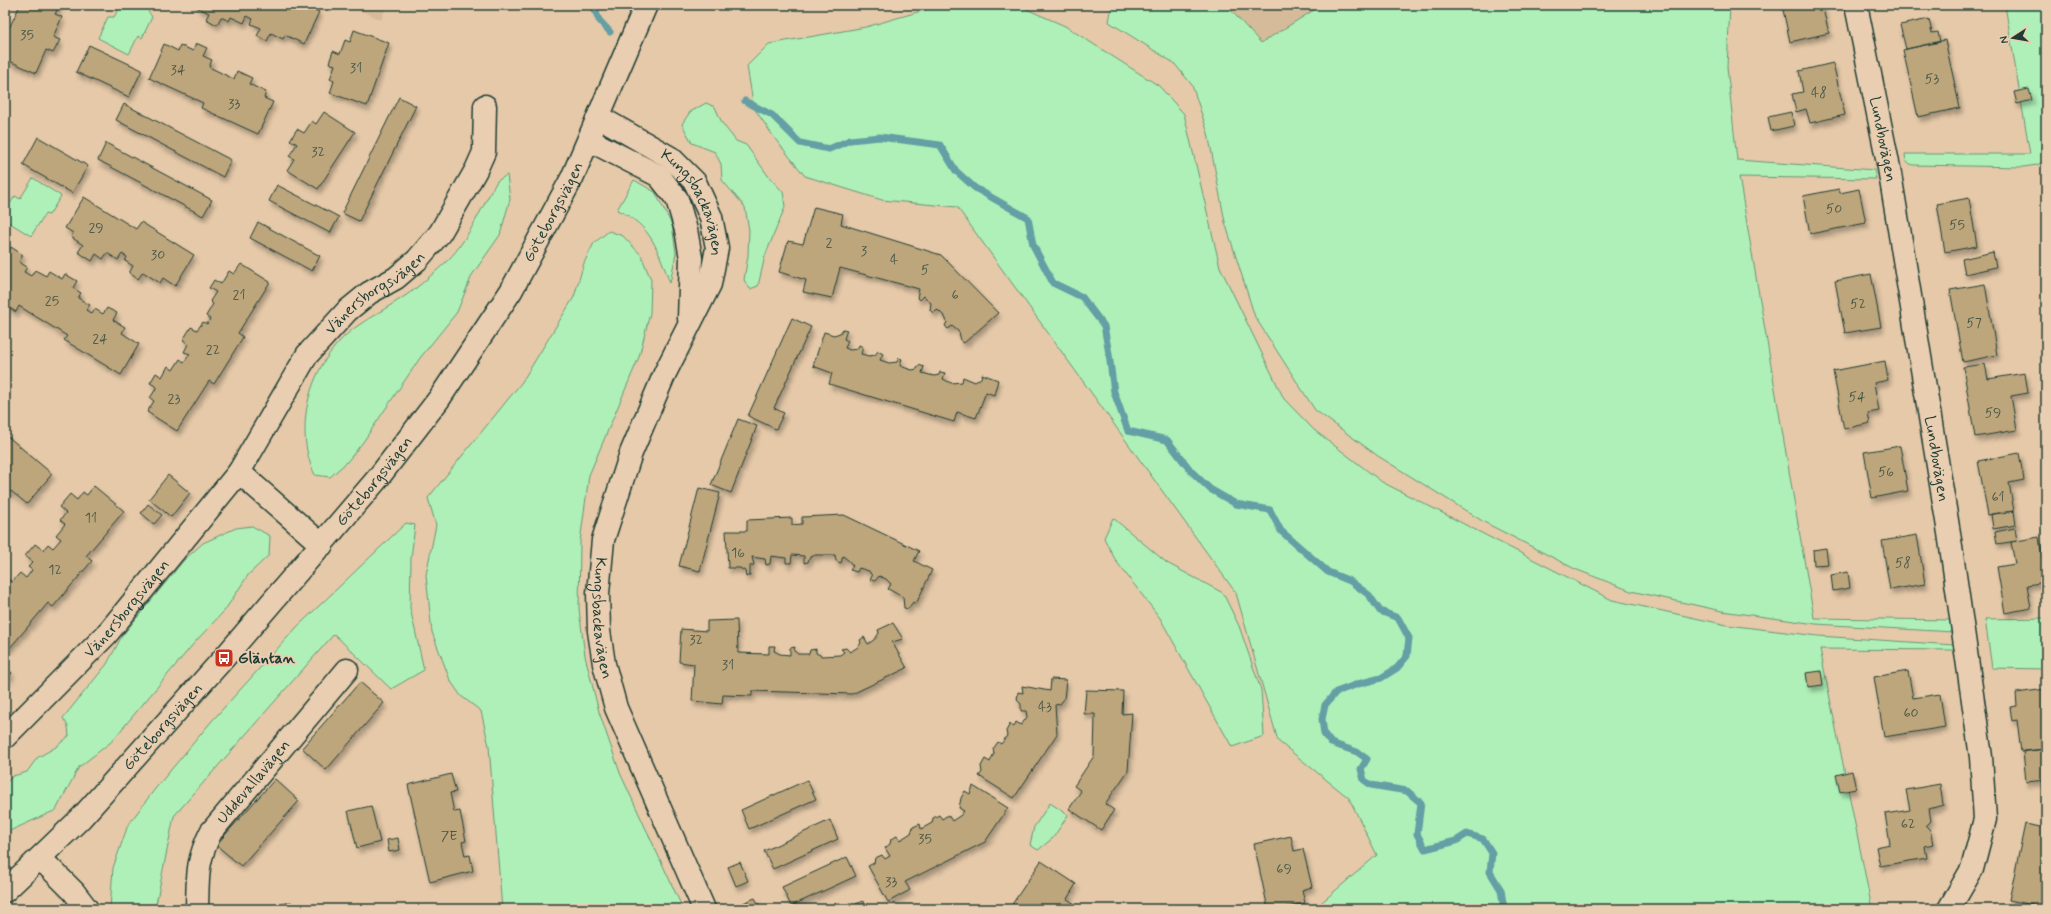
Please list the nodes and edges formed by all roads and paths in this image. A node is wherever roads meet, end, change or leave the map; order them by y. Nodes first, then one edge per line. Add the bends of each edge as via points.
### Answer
1 (646, 5) edge
2 (1856, 5) edge
3 (485, 106) dead end
4 (599, 117) junction
5 (589, 140) junction
6 (689, 324) junction
7 (239, 472) junction
8 (322, 545) junction
9 (347, 670) dead end
10 (5, 737) edge
11 (40, 858) junction
12 (5, 891) edge
13 (87, 909) edge
14 (197, 909) edge
15 (704, 909) edge
16 (1948, 909) edge

1 - 4 street, Göteborgsvägen
2 - 16 street, Lundbovägen via 1889,168 1949,532 1981,757 1985,819 1972,869
3 - 7 street, Vänersborgsvägen via 484,152 440,233 417,260 396,278 369,293 347,311 307,355
4 - 5 street, Göteborgsvägen
4 - 6 street, Kungsbackavägen via 671,158 695,182 711,217 717,248 710,284
5 - 6 street, Kungsbackavägen via 659,176 677,199 691,258
5 - 8 street, Göteborgsvägen via 572,178 511,291 473,351 383,472
6 - 15 street, Kungsbackavägen via 631,453 602,540 598,631 616,708
7 - 8 street
7 - 10 street, Vänersborgsvägen via 106,635
8 - 11 street, Göteborgsvägen via 81,818
9 - 14 street, Uddevallavägen via 211,832 198,866
11 - 12 street, Göteborgsvägen
11 - 13 street

